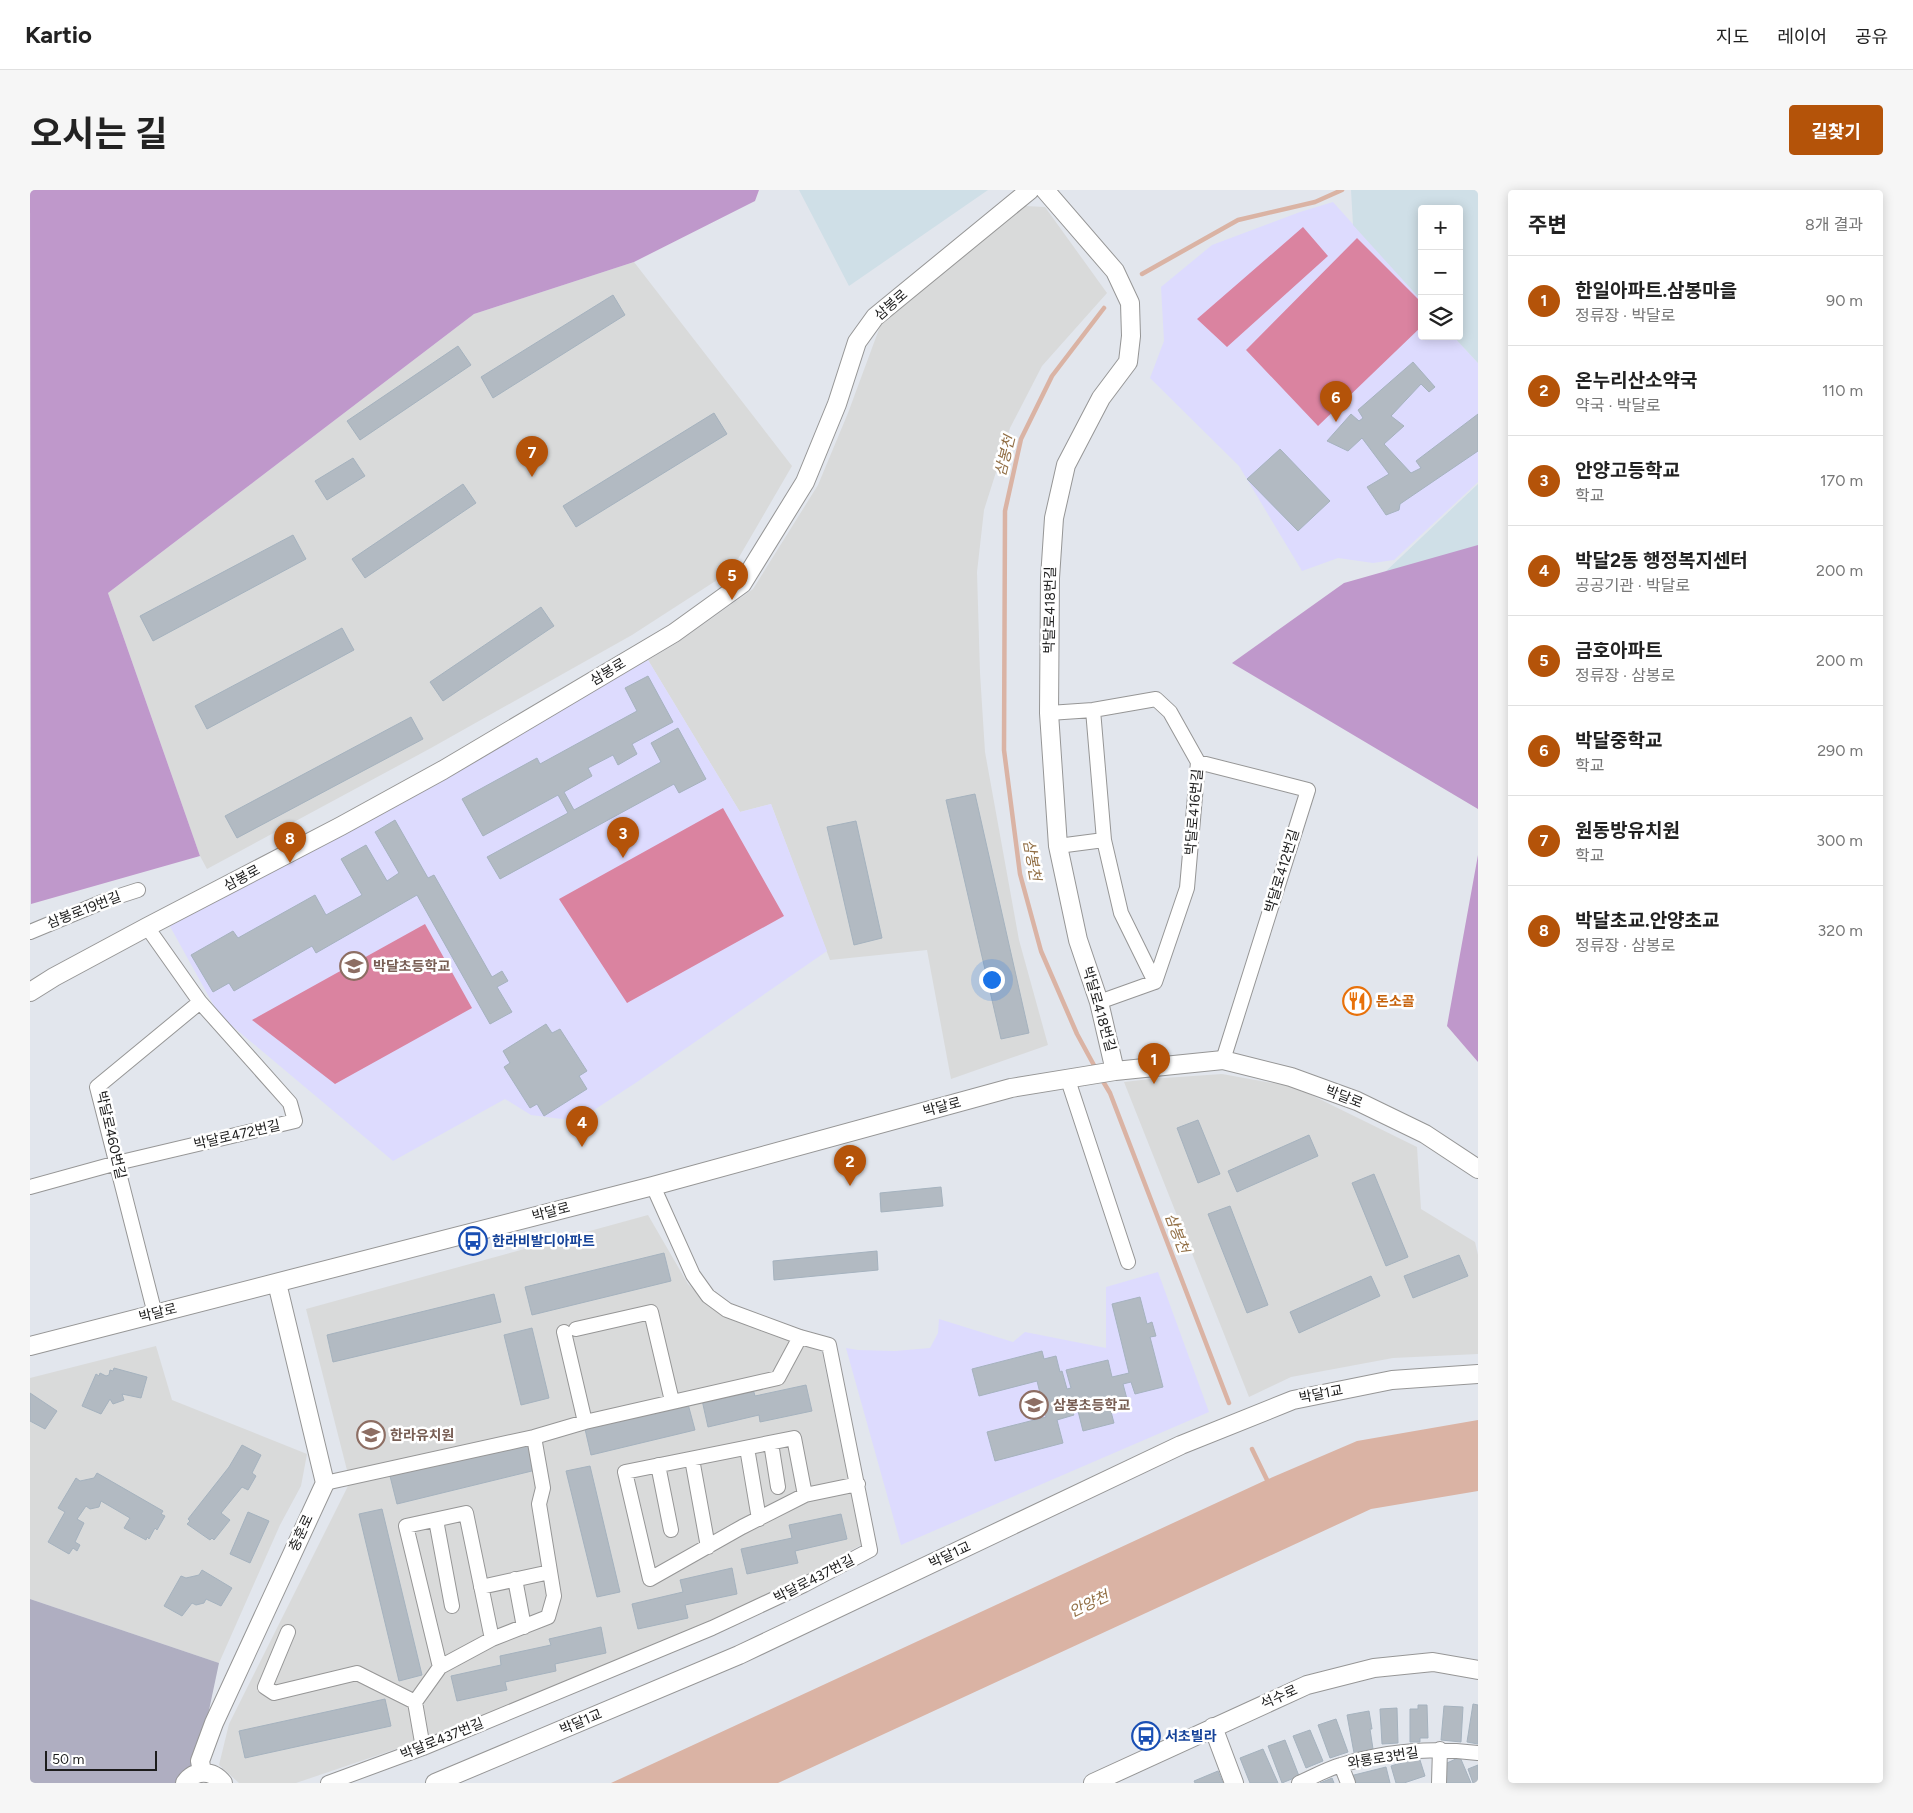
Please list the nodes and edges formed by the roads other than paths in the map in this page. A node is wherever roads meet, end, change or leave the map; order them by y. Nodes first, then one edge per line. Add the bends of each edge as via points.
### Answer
1 (1030, 190) edge
2 (1045, 190) edge
3 (1093, 710) junction
4 (1049, 713) junction
5 (1198, 762) junction
6 (1104, 840) junction
7 (1058, 846) junction
8 (138, 890) dead end
9 (147, 927) junction
10 (30, 932) edge
11 (1155, 982) junction
12 (30, 992) edge
13 (200, 1002) junction
14 (1099, 1002) junction
15 (1223, 1060) junction
16 (1112, 1071) junction
17 (1070, 1079) junction
18 (118, 1163) junction
19 (1478, 1168) edge
20 (653, 1186) junction
21 (30, 1187) edge
22 (1128, 1262) dead end
23 (277, 1283) junction
24 (155, 1314) junction
25 (800, 1337) junction
26 (30, 1346) edge
27 (1478, 1374) edge
28 (672, 1401) junction
29 (585, 1422) junction
30 (534, 1437) junction
31 (771, 1442) junction
32 (747, 1448) junction
33 (692, 1458) junction
34 (658, 1465) junction
35 (325, 1483) junction
36 (858, 1484) junction
37 (778, 1487) dead end
38 (805, 1495) junction
39 (759, 1519) junction
40 (436, 1520) junction
41 (670, 1530) dead end
42 (708, 1547) junction
43 (550, 1572) junction
44 (515, 1580) junction
45 (481, 1587) junction
46 (452, 1606) dead end
47 (524, 1627) junction
48 (288, 1632) dead end
49 (492, 1639) junction
50 (440, 1667) junction
51 (1478, 1670) edge
52 (415, 1702) junction
53 (1213, 1727) junction
54 (423, 1748) junction
55 (1440, 1750) junction
56 (1478, 1753) edge
57 (1341, 1765) junction
58 (202, 1772) junction
59 (185, 1783) edge
60 (223, 1783) edge
61 (328, 1783) edge
62 (435, 1783) edge
63 (1093, 1783) edge
64 (1234, 1783) edge
65 (1299, 1783) edge
66 (1348, 1783) edge
67 (1439, 1783) edge

1 - 9 street, 삼봉로 via 875,317 857,342 837,404 805,482 742,584 674,633 444,770
2 - 4 street, 박달로418번길 via 1115,271 1130,303 1131,336 1128,362 1101,398 1066,465 1054,518
3 - 4 street, 박달로416번길
3 - 5 street, 박달로416번길 via 1156,699 1170,712
3 - 6 street
4 - 7 street, 박달로418번길
5 - 11 street, 박달로416번길 via 1187,888
5 - 15 street, 박달로412번길 via 1308,790
6 - 7 street
6 - 11 street via 1121,913
7 - 14 street, 박달로418번길 via 1078,940
8 - 10 street, 삼봉로19번길
9 - 12 street, 삼봉로
9 - 13 street
11 - 14 street
13 - 18 street, 박달로460번길 via 98,1087
13 - 18 street, 박달로472번길 via 290,1103 295,1121
14 - 16 street, 박달로418번길
15 - 16 street, 박달로
15 - 19 street, 박달로 via 1290,1077 1357,1101 1424,1134
16 - 17 street, 박달로
17 - 20 street, 박달로 via 1011,1088
17 - 22 street
18 - 21 street, 박달로472번길
18 - 24 street, 박달로460번길
20 - 23 street, 박달로
20 - 25 street, 박달로437번길 via 693,1275 708,1296 727,1310
23 - 24 street, 박달로
23 - 35 street
24 - 26 street, 박달로
25 - 28 street via 778,1378
25 - 36 street, 박달로437번길 via 829,1345
27 - 62 street, 박달1교 via 1392,1380 1293,1400 1181,1446 739,1655
28 - 29 street
28 - 29 street via 651,1312 570,1330
29 - 30 street
30 - 35 street
30 - 43 street via 544,1488 538,1504
31 - 32 street
31 - 37 street
31 - 38 street via 794,1438
32 - 33 street
32 - 39 street
33 - 34 street
33 - 42 street
34 - 41 street
34 - 42 street via 625,1472 650,1579
35 - 58 street, 충훈로 via 214,1723 200,1761
36 - 38 street
36 - 54 street, 박달로437번길 via 870,1550 712,1628
38 - 39 street
39 - 42 street
40 - 45 street via 466,1513
40 - 46 street
40 - 50 street via 406,1526
43 - 44 street
43 - 47 street via 554,1596 548,1617
44 - 45 street
44 - 47 street
45 - 49 street
47 - 49 street
48 - 52 street via 265,1687 274,1693 357,1673
49 - 50 street
50 - 52 street
51 - 53 street, 석수로 via 1433,1662 1374,1668 1307,1684
52 - 54 street
53 - 63 street, 석수로
53 - 64 street
54 - 61 street, 박달로437번길
55 - 56 street, 와룡로3번길
55 - 57 street, 와룡로3번길 via 1393,1754
55 - 67 street, 와룡로3번길
57 - 65 street, 와룡로3번길
57 - 66 street
58 - 59 street
58 - 60 street via 217,1776

